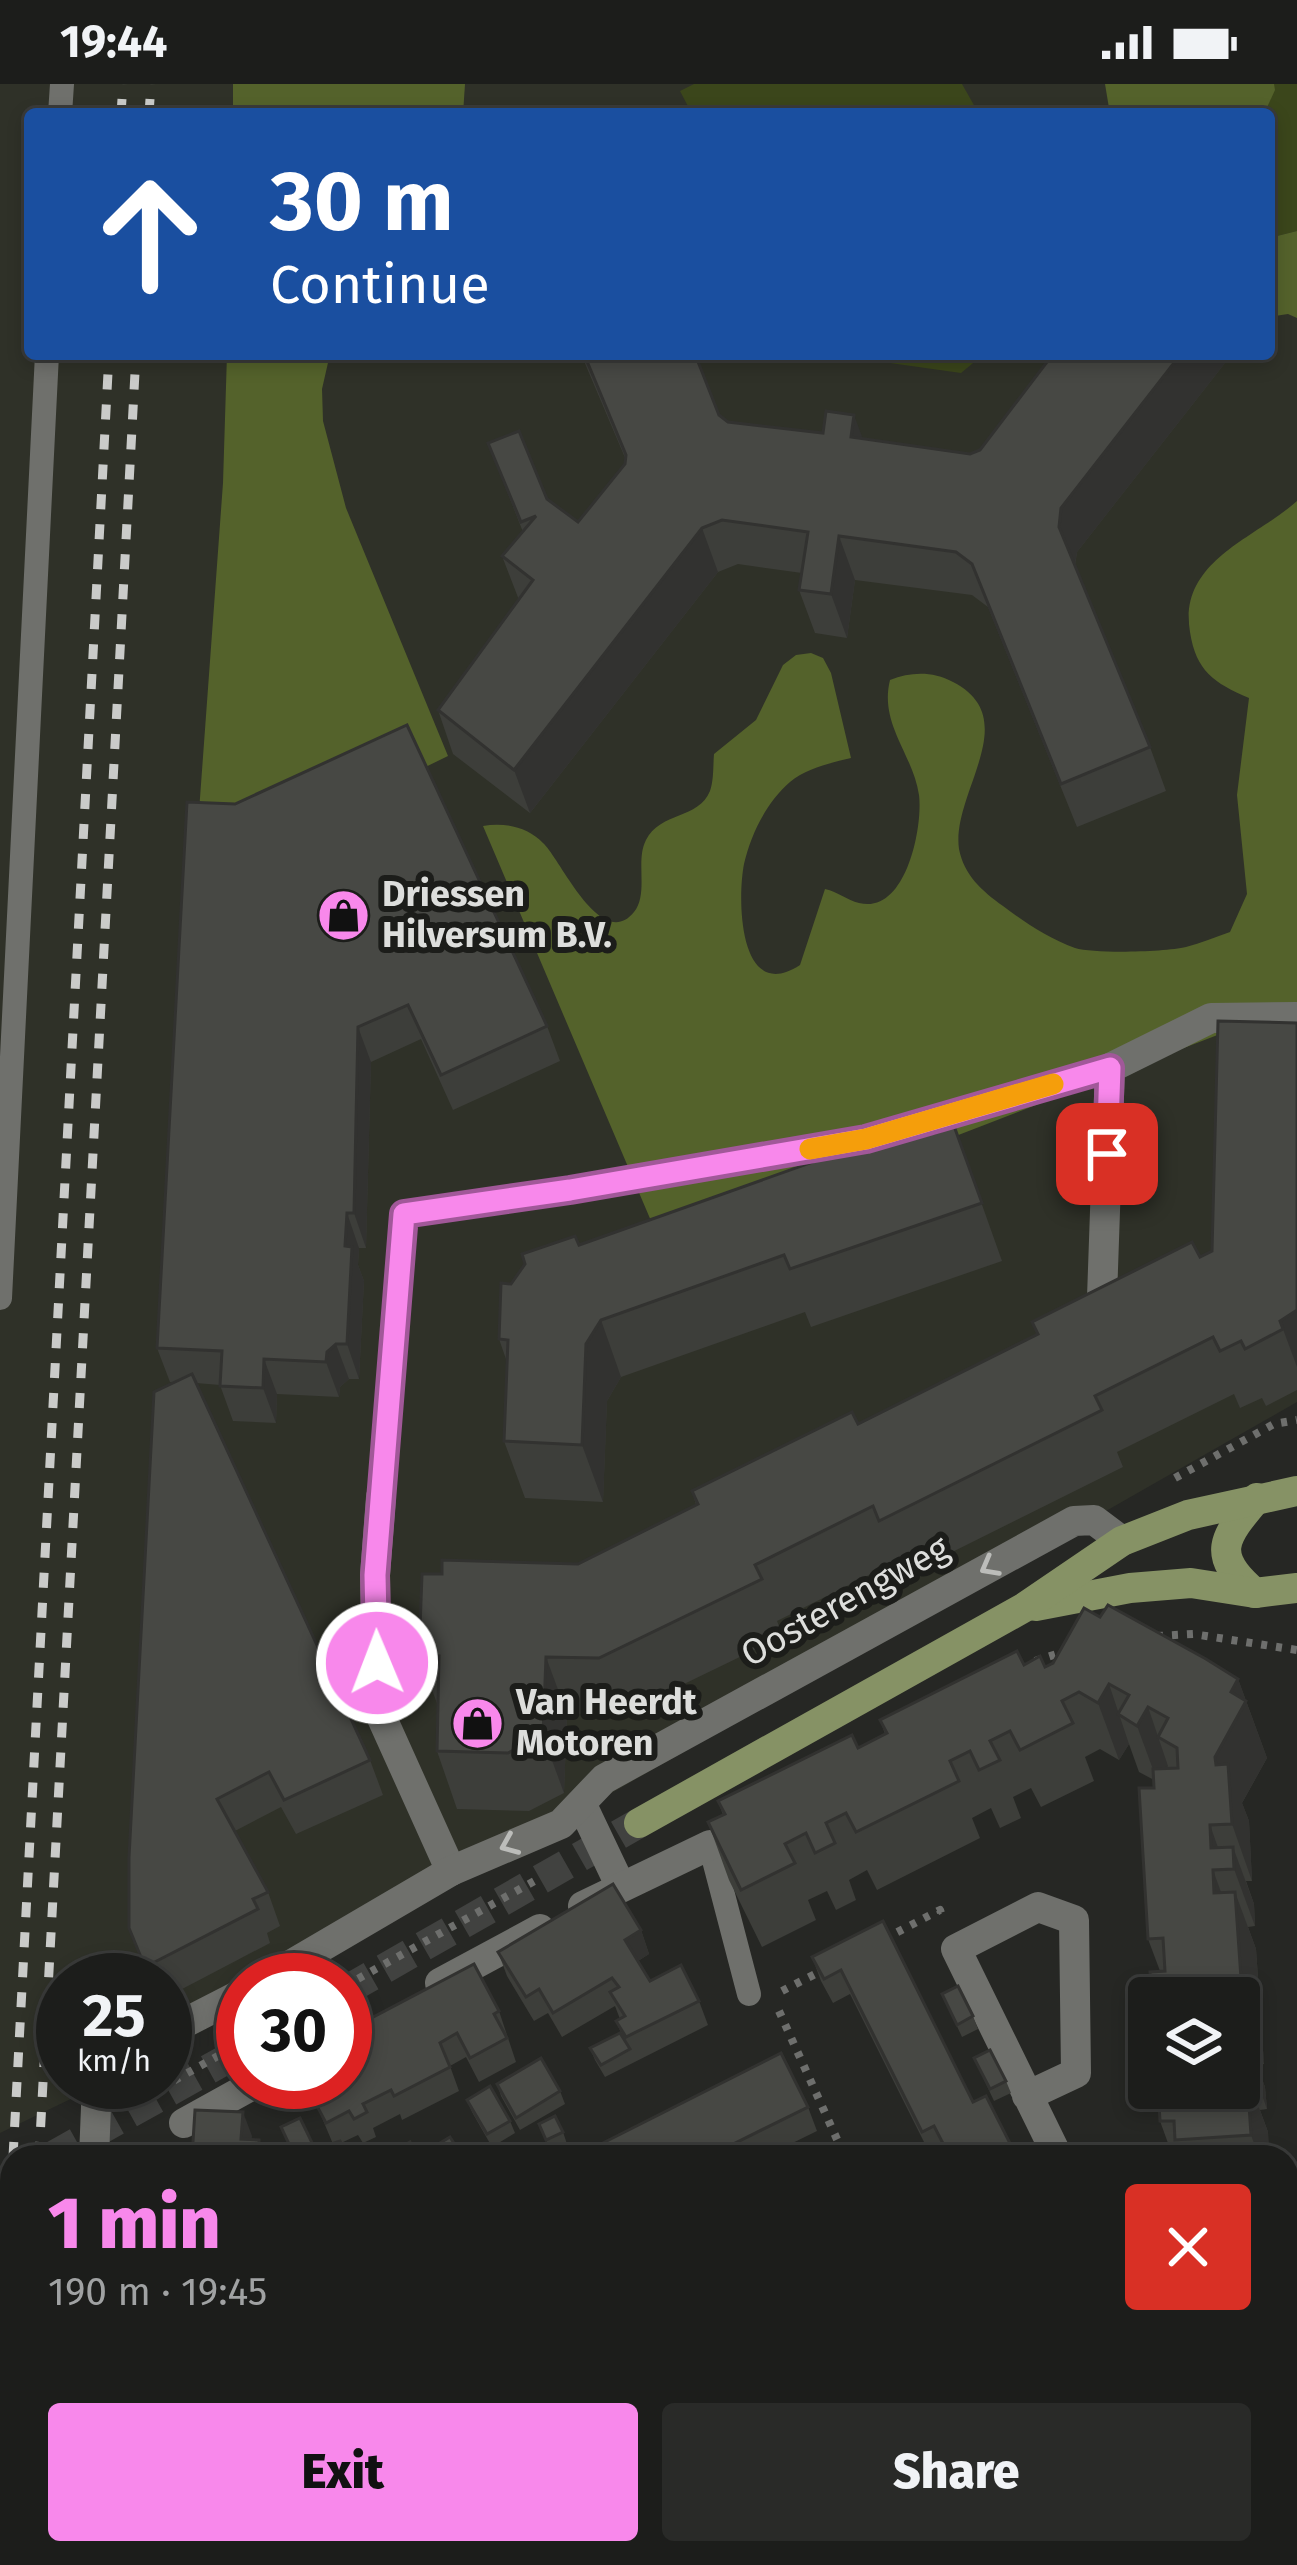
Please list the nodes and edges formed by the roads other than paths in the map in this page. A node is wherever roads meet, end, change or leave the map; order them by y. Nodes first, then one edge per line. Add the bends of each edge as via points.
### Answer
1 (47, 360) edge
2 (1297, 1017) edge
3 (1110, 1068) junction
4 (0, 1298) edge
5 (1082, 1336) edge
6 (1297, 1491) edge
7 (381, 1497) joint
8 (1257, 1498) junction
9 (1122, 1541) junction
10 (1297, 1588) edge
11 (1255, 1593) junction
12 (1025, 1607) junction
13 (582, 1805) junction
14 (639, 1823) tunnel mouth
15 (710, 1845) joint
16 (451, 1871) junction
17 (620, 1885) junction
18 (311, 1953) edge
19 (421, 1993) edge
20 (749, 1994) dead end
21 (1027, 2096) junction
22 (216, 2105) edge
23 (96, 2109) edge
24 (184, 2123) dead end
25 (94, 2145) edge
26 (1052, 2145) edge

1 - 4 lane
2 - 3 street via 1211,1018
3 - 5 street via 1102,1326
3 - 7 lane via 866,1139 404,1214
6 - 8 main road
7 - 16 street via 377,1707
8 - 9 main road
8 - 11 main road via 1228,1532 1225,1555
9 - 12 main road
9 -> 13 street, Oosterengweg via 1094,1520 1074,1521 604,1779
10 - 11 main road
11 - 12 main road via 1191,1583
12 - 14 main road
13 -> 16 street, Oosterengweg via 561,1824
13 - 17 street
15 - 17 street
15 - 20 lane
16 - 18 street, Oosterengweg
17 - 19 street
21 - 21 street via 1076,2073 1074,1920 1037,1906 956,1948
21 - 26 street
22 - 24 street
23 - 25 street

